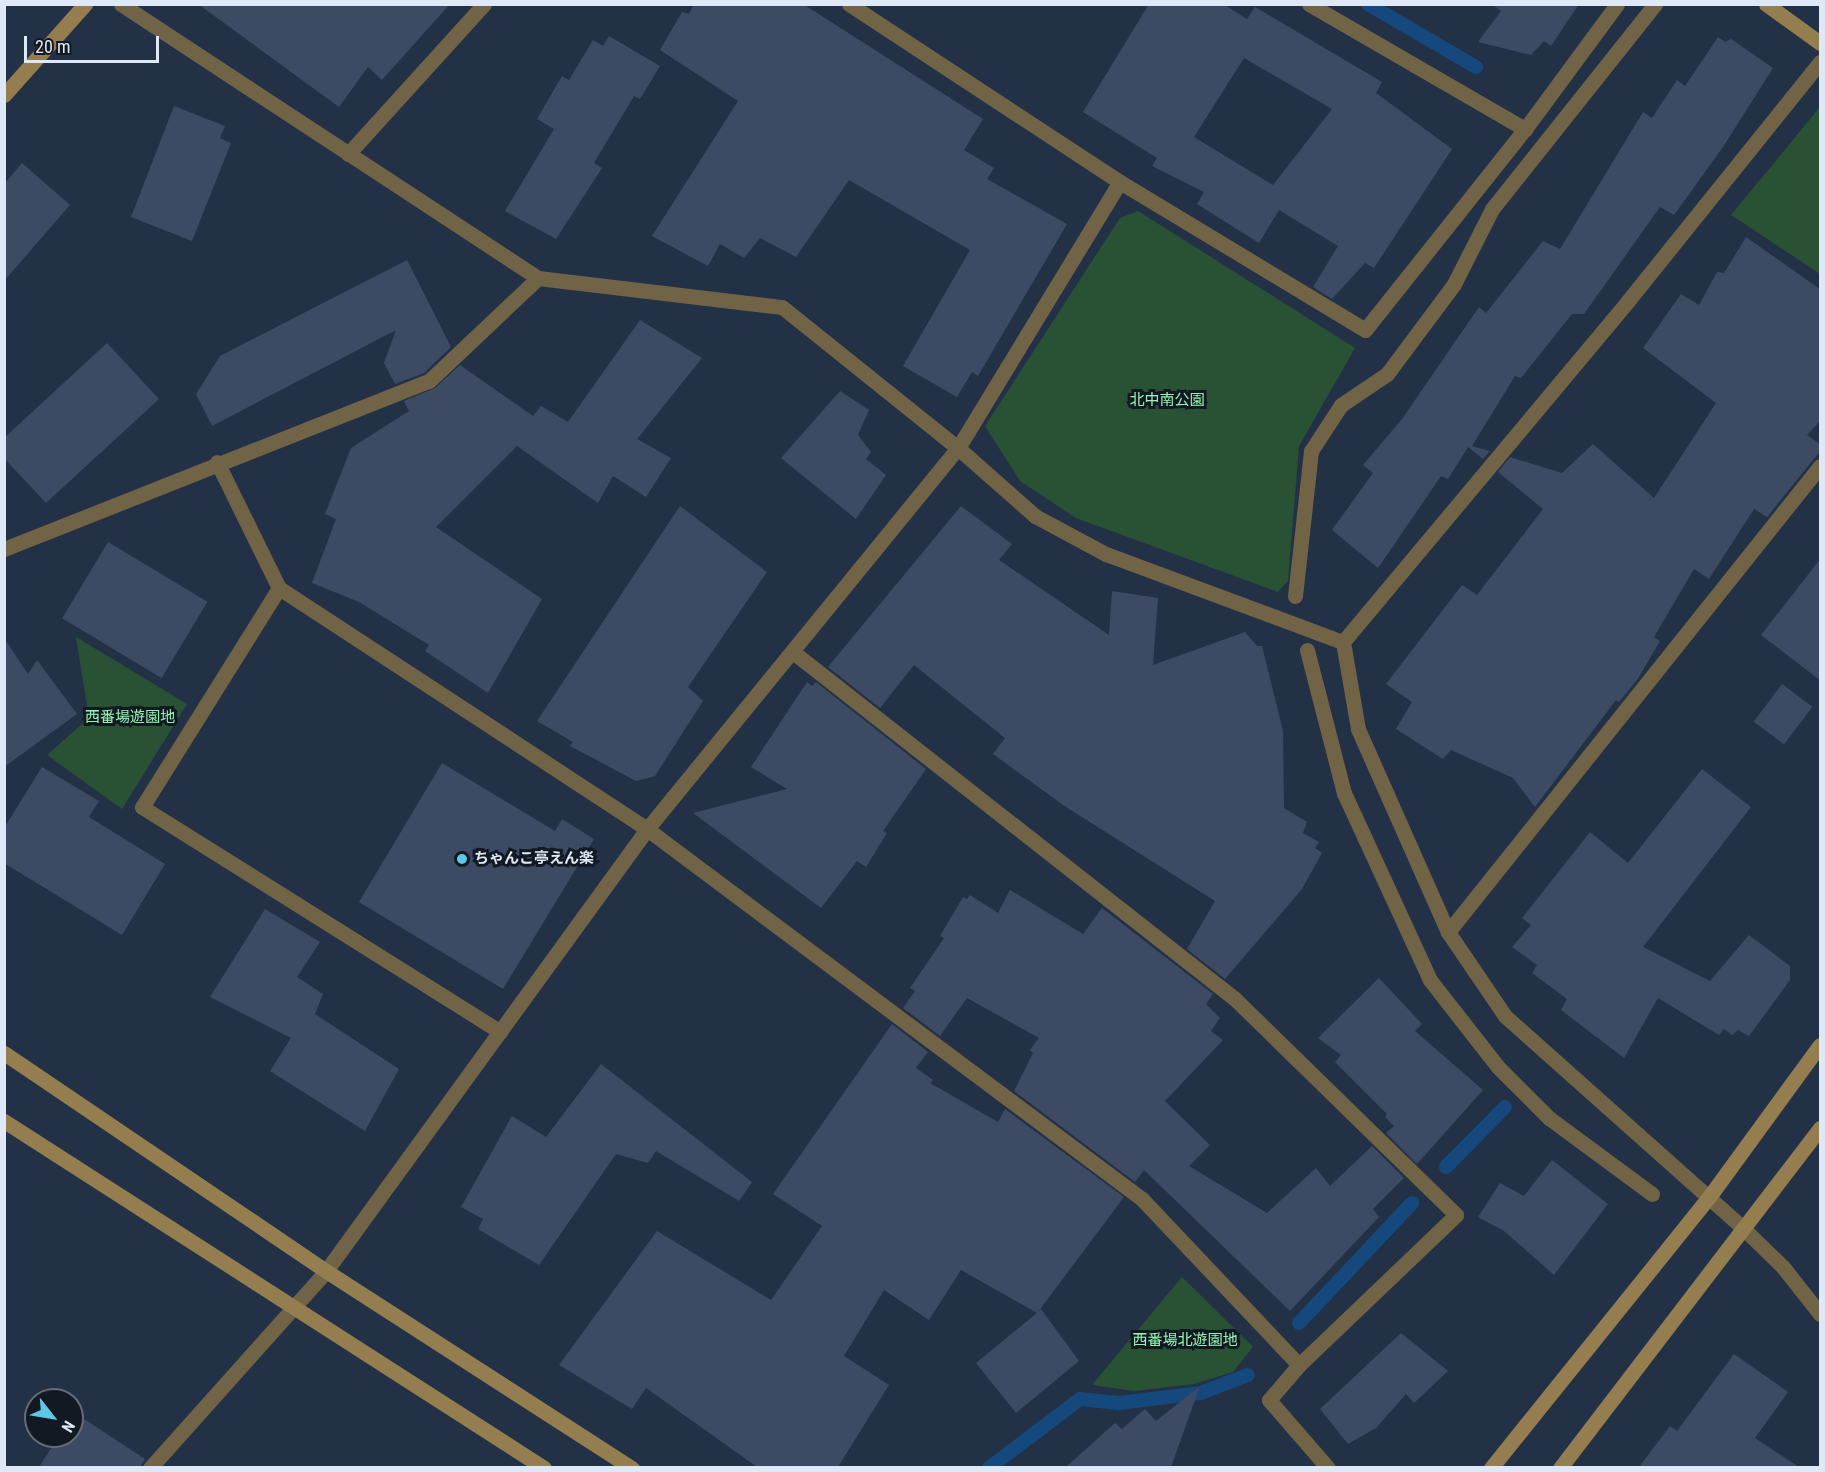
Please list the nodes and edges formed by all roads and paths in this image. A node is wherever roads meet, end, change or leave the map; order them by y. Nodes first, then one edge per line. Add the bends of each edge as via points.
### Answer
1 (86, 4) edge
2 (121, 4) edge
3 (484, 4) edge
4 (849, 4) edge
5 (1309, 4) edge
6 (1617, 4) edge
7 (1655, 4) edge
8 (1766, 4) edge
9 (1821, 43) edge
10 (1821, 62) edge
11 (4, 95) edge
12 (1525, 129) junction
13 (348, 154) junction
14 (1120, 182) junction
15 (538, 278) junction
16 (958, 448) junction
17 (217, 462) junction
18 (1821, 466) edge
19 (4, 549) edge
20 (279, 588) junction
21 (1295, 596) dead end
22 (1343, 642) junction
23 (1306, 650) dead end
24 (793, 652) junction
25 (647, 829) junction
26 (1448, 932) junction
27 (500, 1032) junction
28 (1821, 1045) edge
29 (4, 1053) edge
30 (4, 1121) edge
31 (1821, 1128) edge
32 (1652, 1194) dead end
33 (1709, 1197) junction
34 (1743, 1228) junction
35 (326, 1271) junction
36 (296, 1307) junction
37 (1821, 1314) edge
38 (1299, 1365) junction
39 (150, 1467) edge
40 (544, 1467) edge
41 (632, 1467) edge
42 (1328, 1467) edge
43 (1491, 1467) edge
44 (1560, 1467) edge

1 - 11 street
2 - 13 street
3 - 13 street
4 - 14 street
5 - 12 street
6 - 12 street
7 - 21 street via 1492,209 1454,284 1387,374 1341,405 1305,448
8 - 9 street
10 - 22 street via 1628,302
12 - 14 street via 1365,330
13 - 15 street
14 - 16 street
15 - 16 street via 782,307
15 - 17 street via 429,381
16 - 22 street via 1035,516 1106,554
16 - 24 street
17 - 19 street
17 - 20 street
18 - 26 street
20 - 25 street
20 - 27 street via 142,807
22 - 26 street via 1358,729
23 - 32 street via 1344,793 1430,980 1498,1066 1549,1118
24 - 25 street
24 - 38 street via 1235,999 1456,1215
25 - 27 street
25 - 38 street via 1143,1199
26 - 33 street via 1505,1016
27 - 35 street
28 - 33 street
29 - 35 street
30 - 36 street
31 - 34 street
33 - 34 street
33 - 43 street
34 - 37 street via 1783,1267
34 - 44 street
35 - 36 street
35 - 41 street
36 - 39 street
36 - 40 street
38 - 42 street via 1269,1400

